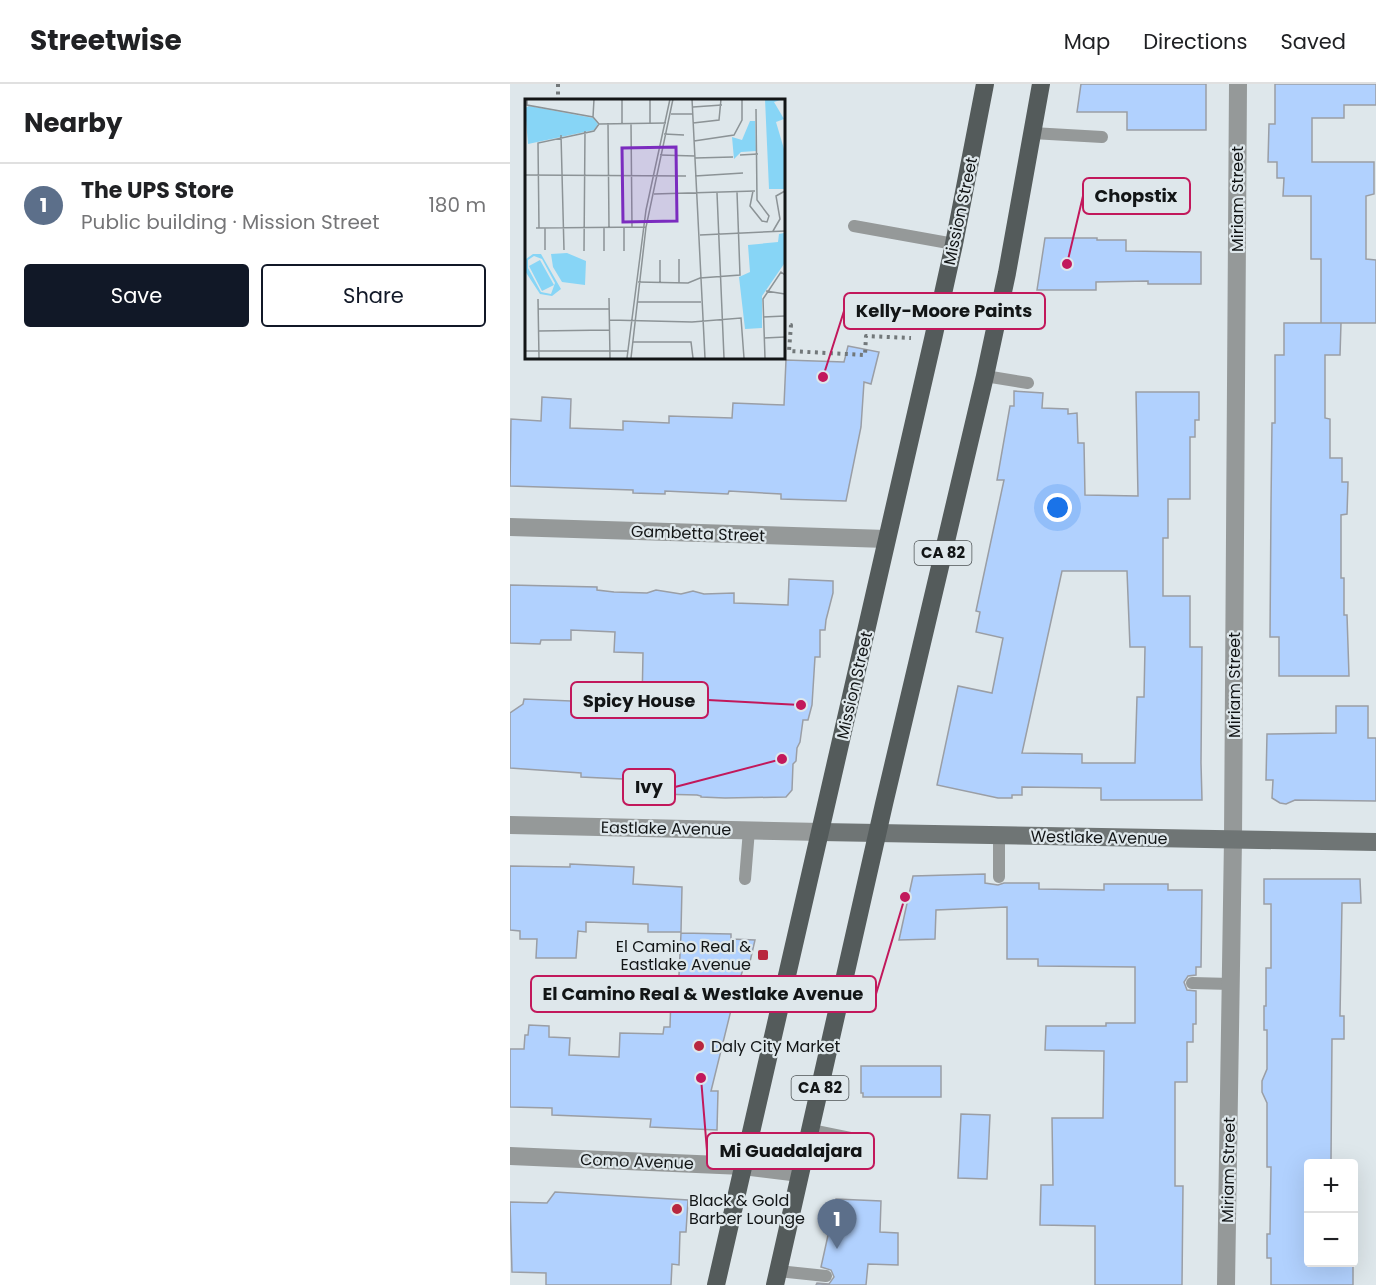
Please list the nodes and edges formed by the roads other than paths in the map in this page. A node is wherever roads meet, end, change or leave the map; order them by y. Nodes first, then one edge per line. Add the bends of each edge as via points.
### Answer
1 (986, 84) edge
2 (1041, 84) edge
3 (1238, 84) edge
4 (1032, 132) junction
5 (1102, 137) dead end
6 (854, 226) dead end
7 (954, 244) junction
8 (985, 376) junction
9 (1028, 383) dead end
10 (510, 527) edge
11 (886, 539) junction
12 (510, 825) edge
13 (749, 830) junction
14 (821, 832) junction
15 (878, 833) junction
16 (999, 835) junction
17 (1233, 839) junction
18 (1376, 842) edge
19 (999, 877) dead end
20 (745, 879) dead end
21 (1192, 983) dead end
22 (1231, 984) junction
23 (811, 1130) junction
24 (860, 1140) dead end
25 (510, 1156) edge
26 (743, 1166) junction
27 (800, 1173) junction
28 (825, 1276) dead end
29 (776, 1278) edge
30 (716, 1285) edge
31 (1226, 1285) edge

1 - 7 main road, Mission Street
2 - 4 main road, CA 82
3 - 17 street, Miriam Street
4 - 5 lane
4 - 8 main road, CA 82
6 - 7 lane
7 - 11 main road, Mission Street
8 - 9 lane
8 - 15 main road, CA 82
10 - 11 street, Gambetta Street
11 - 14 main road, Mission Street
12 - 13 street, Eastlake Avenue
13 - 14 street, Eastlake Avenue
13 - 20 lane
14 - 15 street, Westlake Avenue
14 - 26 main road, Mission Street
15 - 16 street, Westlake Avenue
15 - 23 main road, CA 82
16 - 17 street, Westlake Avenue
16 - 19 lane
17 - 18 street, Westlake Avenue
17 - 22 street, Miriam Street
21 - 22 lane
22 - 31 street, Miriam Street
23 - 24 lane
23 - 27 main road, CA 82
25 - 26 street, Como Avenue
26 - 27 street, Como Avenue
26 - 30 main road, Mission Street
27 - 29 main road, CA 82
28 - 29 lane

